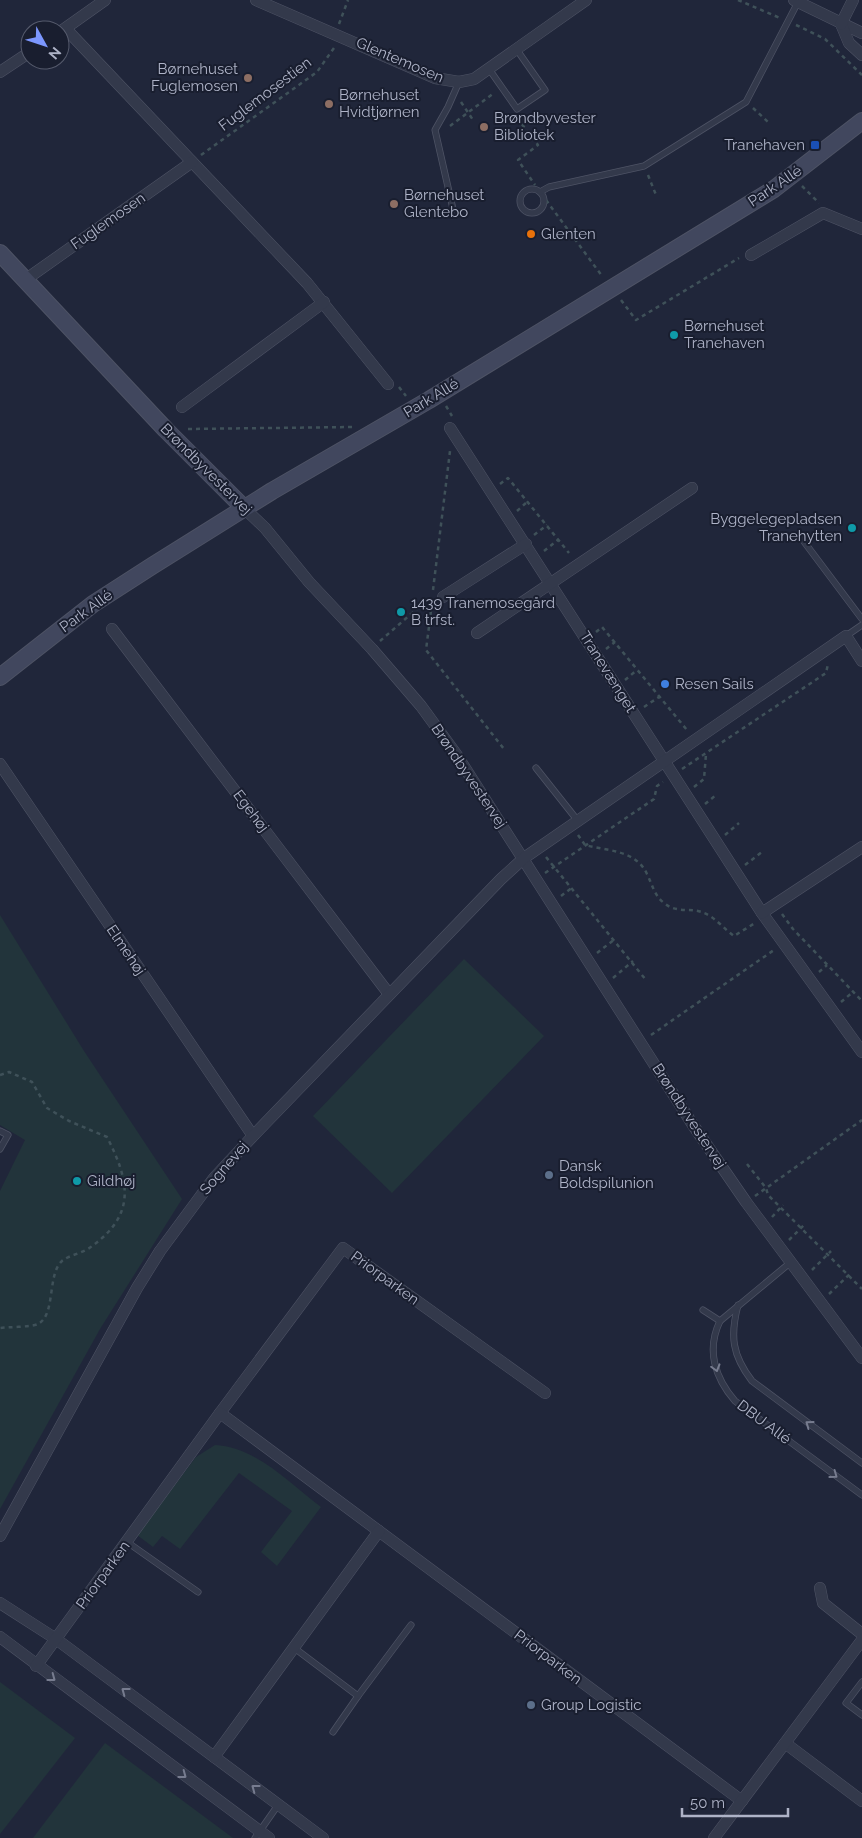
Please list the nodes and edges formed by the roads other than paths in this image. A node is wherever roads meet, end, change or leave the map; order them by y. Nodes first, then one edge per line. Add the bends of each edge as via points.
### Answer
1 (256, 0) edge
2 (586, 0) edge
3 (853, 0) edge
4 (796, 1) edge
5 (99, 2) edge
6 (841, 24) junction
7 (70, 25) edge
8 (862, 33) edge
9 (70, 37) edge
10 (516, 50) junction
11 (862, 54) edge
12 (20, 59) edge
13 (489, 69) junction
14 (0, 72) edge
15 (458, 82) junction
16 (862, 121) edge
17 (192, 162) junction
18 (542, 195) road end
19 (453, 209) dead end
20 (862, 229) edge
21 (0, 253) edge
22 (751, 255) road end
23 (25, 280) junction
24 (324, 302) junction
25 (388, 384) road end
26 (182, 407) dead end
27 (450, 428) road end
28 (692, 488) dead end
29 (244, 508) junction
30 (802, 539) dead end
31 (525, 544) junction
32 (552, 583) junction
33 (443, 597) road end
34 (862, 619) edge
35 (862, 625) edge
36 (112, 629) dead end
37 (477, 633) dead end
38 (846, 636) junction
39 (862, 661) edge
40 (0, 677) edge
41 (664, 760) junction
42 (0, 764) edge
43 (536, 768) dead end
44 (574, 823) junction
45 (862, 847) edge
46 (524, 858) junction
47 (763, 915) junction
48 (389, 994) junction
49 (862, 1052) edge
50 (0, 1131) edge
51 (253, 1136) junction
52 (0, 1149) edge
53 (792, 1262) junction
54 (738, 1304) junction
55 (703, 1310) dead end
56 (720, 1321) junction
57 (862, 1358) edge
58 (545, 1393) dead end
59 (220, 1413) junction
60 (862, 1463) edge
61 (862, 1495) edge
62 (379, 1531) junction
63 (0, 1536) edge
64 (127, 1542) junction
65 (820, 1588) dead end
66 (198, 1592) dead end
67 (0, 1602) edge
68 (412, 1625) dead end
69 (862, 1634) edge
70 (0, 1637) edge
71 (56, 1639) junction
72 (862, 1640) edge
73 (293, 1648) junction
74 (36, 1666) junction
75 (862, 1682) edge
76 (358, 1696) junction
77 (862, 1715) edge
78 (333, 1732) dead end
79 (785, 1743) junction
80 (214, 1757) junction
81 (742, 1801) junction
82 (862, 1801) edge
83 (278, 1805) junction
84 (261, 1836) edge
85 (323, 1838) edge
86 (714, 1838) edge

1 - 15 street, Glentemosen via 435,78
2 - 10 street, Glentemosen
3 - 6 street
4 - 6 street
4 - 18 lane via 746,102 644,166 548,187
5 - 7 street
6 - 8 street
6 - 11 street via 848,43
9 - 17 street
10 - 13 street, Glentemosen
10 - 13 lane via 545,90 517,109
12 - 14 street
13 - 15 street, Glentemosen via 474,79
15 - 19 lane via 435,130
16 - 29 street, Park Allé via 792,176 612,289
17 - 23 street, Fuglemosen
17 - 24 street
20 - 22 street via 823,213
21 - 23 street, Brøndbyvestervej
23 - 29 street, Brøndbyvestervej
24 - 25 street
24 - 26 street
27 - 31 street, Tranevænget
28 - 32 street
29 - 40 street, Park Allé via 93,604
29 - 46 street, Brøndbyvestervej via 421,706
30 - 34 lane
31 - 32 street, Tranevænget
31 - 33 street
32 - 37 street
32 - 41 street, Tranevænget
35 - 38 lane
36 - 48 street, Egehøj
38 - 39 street
38 - 41 street
41 - 44 street
41 - 47 street, Tranevænget
42 - 51 street, Elmehøj
43 - 44 lane
44 - 46 street
45 - 47 street
46 - 48 street, Sognevej
46 - 53 street, Brøndbyvestervej via 693,1125
47 - 49 street, Tranevænget
48 - 51 street, Sognevej
50 - 52 lane via 8,1135
51 - 63 street, Sognevej via 214,1178 160,1250
53 - 54 lane
53 - 57 street, Brøndbyvestervej
54 - 56 lane
60 -> 54 lane, DBU Allé via 748,1376 734,1348 733,1325
55 - 56 lane
56 -> 61 lane, DBU Allé via 714,1333 714,1361 722,1385 736,1402
58 - 59 street, Priorparken via 343,1248
59 - 62 street, Priorparken
59 - 64 street, Priorparken
62 - 73 street
62 - 81 street, Priorparken
64 - 66 lane
64 - 71 street, Priorparken
65 - 69 street via 823,1603
67 - 71 street
68 - 76 lane
70 - 74 street
71 - 74 street, Priorparken
80 -> 71 street
72 - 79 street
73 - 76 lane
73 - 80 street
74 -> 84 street
75 - 77 lane via 846,1703
76 - 78 lane
79 - 81 street
79 - 82 street
83 -> 80 street
81 - 86 street
83 - 84 lane
83 - 85 street

